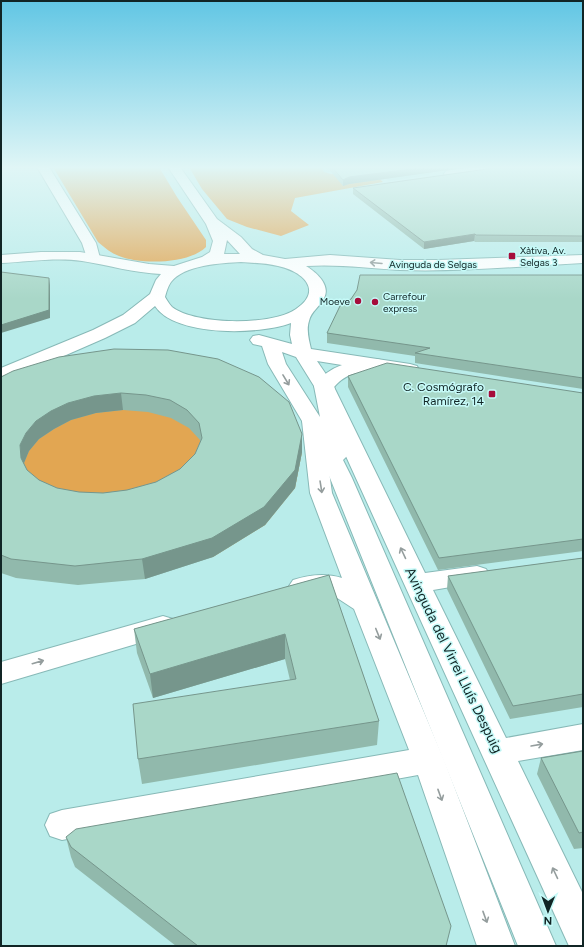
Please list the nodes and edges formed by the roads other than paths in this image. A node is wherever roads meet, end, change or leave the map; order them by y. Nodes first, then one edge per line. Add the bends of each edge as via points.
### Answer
1 (70, 211) edge
2 (204, 211) edge
3 (212, 222) junction
4 (93, 258) junction
5 (1, 259) edge
6 (259, 259) junction
7 (583, 259) edge
8 (207, 262) junction
9 (283, 263) junction
10 (1, 267) edge
11 (177, 271) junction
12 (158, 290) junction
13 (306, 310) junction
14 (184, 320) junction
15 (227, 327) junction
16 (99, 334) junction
17 (270, 344) junction
18 (303, 353) junction
19 (27, 365) junction
20 (377, 365) junction
21 (431, 373) edge
22 (1, 374) edge
23 (1, 379) edge
24 (324, 386) junction
25 (312, 421) junction
26 (341, 478) junction
27 (496, 572) edge
28 (417, 583) junction
29 (283, 591) edge
30 (366, 604) junction
31 (186, 619) edge
32 (1, 673) edge
33 (583, 737) edge
34 (498, 752) junction
35 (428, 760) junction
36 (62, 825) dead end
37 (583, 934) edge
38 (496, 946) edge
39 (537, 946) edge

1 - 4 street via 89,243
2 - 3 street
3 - 6 street
3 - 8 street via 220,241 217,254
4 - 5 street via 60,255
4 - 11 street via 149,269
6 - 8 street via 224,259
6 - 9 street
7 -> 9 street, Avinguda de Selgas via 415,266 330,260
8 - 11 street
9 - 13 street via 304,272 317,284 319,293 315,302
10 - 12 street via 72,263
11 - 12 street via 167,277
12 - 14 street via 159,303
12 - 16 street via 129,319
13 - 15 street via 272,324
13 - 18 street, Avinguda del Virrei Lluís Despuig via 299,327
14 - 15 street
14 - 16 street via 141,322
15 - 17 street
16 - 19 street
17 - 18 street
17 -> 25 street, Avinguda del Virrei Lluís Despuig via 276,364
18 - 20 street
18 - 24 street, Avinguda del Virrei Lluís Despuig
19 - 22 street
19 - 23 street
20 - 21 street
20 - 24 street via 354,367 336,373
24 - 26 street, Avinguda del Virrei Lluís Despuig
28 -> 24 street, Avinguda del Virrei Lluís Despuig
25 - 26 street, Avinguda del Virrei Lluís Despuig
25 -> 30 street, Avinguda del Virrei Lluís Despuig via 321,493
26 - 39 street, Avinguda del Virrei Lluís Despuig
27 - 28 street
28 - 34 street, Avinguda del Virrei Lluís Despuig
29 - 30 street via 315,583 334,584
30 -> 35 street, Avinguda del Virrei Lluís Despuig
32 -> 31 street
34 -> 33 street
37 -> 34 street, Avinguda del Virrei Lluís Despuig
35 - 36 street
35 -> 38 street, Avinguda del Virrei Lluís Despuig

